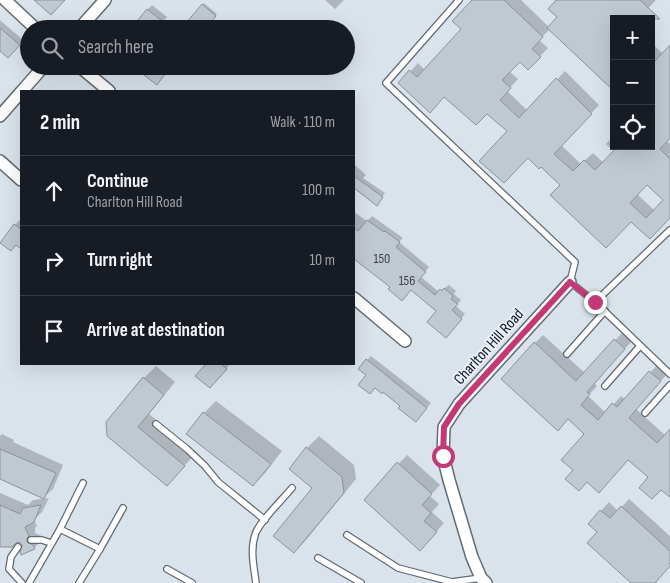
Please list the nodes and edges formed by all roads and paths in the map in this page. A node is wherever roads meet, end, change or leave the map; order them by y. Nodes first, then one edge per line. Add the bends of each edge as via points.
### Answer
1 (5, 0) edge
2 (105, 0) edge
3 (458, 0) edge
4 (26, 20) edge
5 (87, 20) edge
6 (36, 75) edge
7 (90, 75) edge
8 (24, 90) edge
9 (108, 90) edge
10 (20, 94) edge
11 (0, 116) edge
12 (0, 161) edge
13 (20, 179) edge
14 (670, 230) edge
15 (570, 282) junction
16 (355, 299) edge
17 (595, 302) junction
18 (604, 311) junction
19 (405, 341) dead end
20 (640, 346) junction
21 (567, 354) dead end
22 (670, 374) edge
23 (670, 385) edge
24 (605, 386) dead end
25 (645, 413) dead end
26 (156, 424) dead end
27 (83, 483) dead end
28 (292, 488) dead end
29 (123, 508) dead end
30 (265, 520) junction
31 (60, 529) junction
32 (347, 535) dead end
33 (31, 540) dead end
34 (51, 543) junction
35 (18, 547) dead end
36 (100, 549) junction
37 (318, 558) dead end
38 (167, 569) dead end
39 (484, 580) edge
40 (22, 583) edge
41 (29, 583) edge
42 (79, 583) edge
43 (192, 583) edge
44 (256, 583) edge
45 (361, 583) edge

1 - 4 street
2 - 5 street
3 - 15 lane via 386,83 575,262
6 - 8 street
7 - 9 street
10 - 11 street
12 - 13 street
14 - 17 lane
15 - 17 lane
15 - 39 street, Charlton Hill Road via 459,404 444,427 443,456 472,556
16 - 19 street
17 - 18 lane
18 - 20 lane
18 - 21 lane
20 - 22 lane
20 - 24 lane
23 - 25 lane
26 - 30 lane via 187,449 218,482
27 - 31 lane
28 - 30 lane
29 - 36 lane
30 - 44 lane via 255,534
31 - 34 lane
31 - 36 lane
32 - 39 lane via 398,568 452,582
33 - 34 lane
34 - 41 lane
35 - 40 lane via 11,557 9,569
36 - 42 lane
37 - 45 lane
38 - 43 lane

